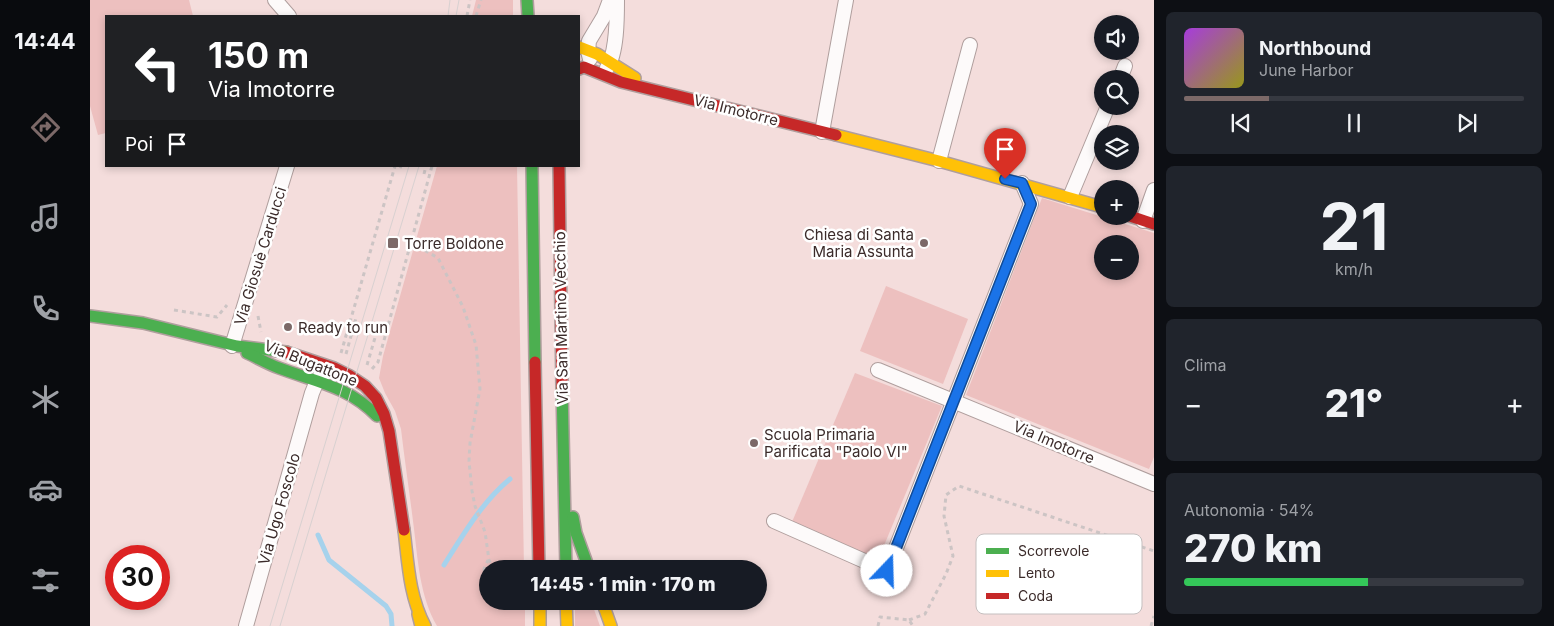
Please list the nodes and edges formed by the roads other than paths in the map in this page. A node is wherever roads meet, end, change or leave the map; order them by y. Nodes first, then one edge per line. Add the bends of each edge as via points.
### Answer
1 (275, 0) edge
2 (527, 0) edge
3 (610, 0) edge
4 (617, 0) edge
5 (846, 0) edge
6 (288, 15) edge
7 (528, 15) edge
8 (970, 45) dead end
9 (584, 49) edge
10 (611, 62) junction
11 (580, 69) edge
12 (601, 73) junction
13 (649, 88) junction
14 (1104, 115) edge
15 (822, 132) junction
16 (939, 161) junction
17 (287, 167) edge
18 (532, 167) edge
19 (559, 167) edge
20 (1022, 183) junction
21 (1154, 190) edge
22 (1070, 197) junction
23 (1094, 204) edge
24 (1142, 220) edge
25 (90, 316) edge
26 (232, 346) junction
27 (878, 370) dead end
28 (312, 383) junction
29 (953, 400) junction
30 (383, 410) junction
31 (388, 429) junction
32 (563, 469) junction
33 (1154, 484) edge
34 (774, 521) dead end
35 (539, 560) edge
36 (566, 560) edge
37 (586, 560) edge
38 (540, 610) edge
39 (566, 610) edge
40 (605, 610) edge
41 (418, 614) junction
42 (246, 626) edge
43 (421, 626) edge
44 (425, 626) edge
45 (540, 626) edge
46 (566, 626) edge
47 (611, 626) edge

1 - 6 street
2 - 7 main road
3 - 9 street
4 - 10 street
5 - 15 street
8 - 16 street
9 - 10 main road
9 - 12 street
10 - 12 street
10 - 13 main road
11 - 12 main road
12 - 13 main road via 621,82
13 - 15 main road, Via Imotorre
14 - 22 street
15 - 16 main road, Via Imotorre
16 - 20 main road, Via Imotorre
17 - 26 street, Via Giosuè Carducci
18 - 35 main road
19 - 32 main road, Via San Martino Vecchio
20 - 22 main road, Via Imotorre
20 - 29 street via 1031,204
21 - 24 street
22 - 23 main road, Via Imotorre
25 - 26 main road via 138,322
26 - 28 main road, Via Bugattone
26 - 30 main road, Via Bugattone via 285,352 336,370 362,384
27 - 29 street, Via Imotorre
28 - 30 street via 321,375 340,378 369,396
28 - 31 main road, Via Bugattone via 343,390 358,398
28 - 42 street, Via Ugo Foscolo
29 - 33 street, Via Imotorre
29 - 34 street via 887,571
30 - 31 main road, Via Bugattone
31 - 41 main road
32 - 36 main road
32 - 37 main road via 576,534
38 - 45 main road
39 - 46 main road
40 - 47 main road
41 - 43 main road
41 - 44 main road

